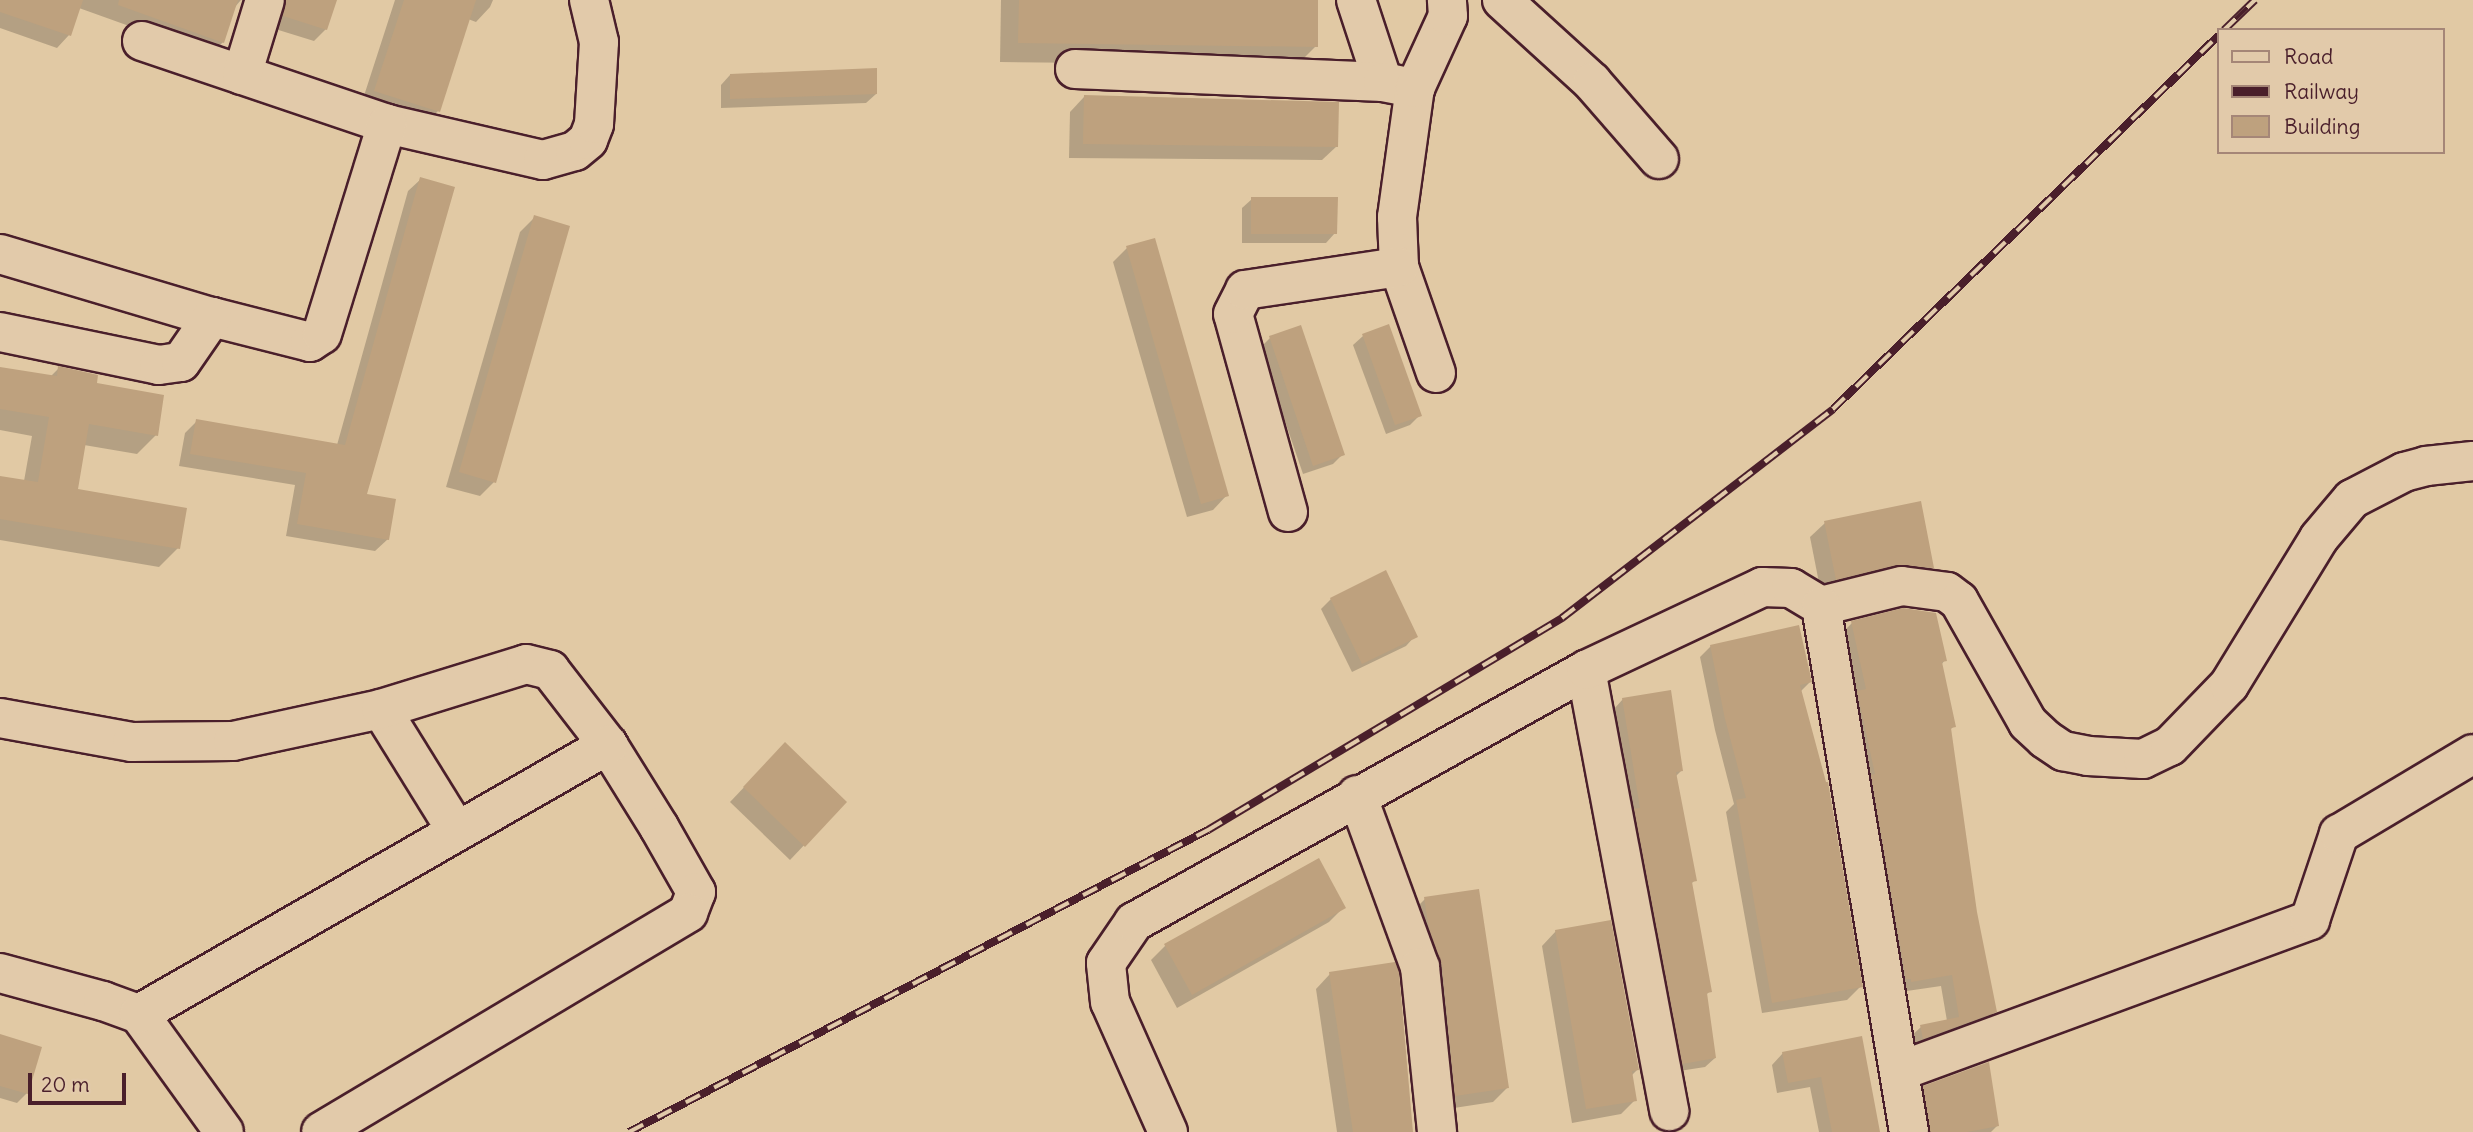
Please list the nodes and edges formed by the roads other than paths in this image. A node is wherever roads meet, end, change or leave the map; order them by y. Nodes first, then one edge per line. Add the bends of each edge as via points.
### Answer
1 (265, 0) edge
2 (589, 0) edge
3 (1356, 0) edge
4 (1447, 0) edge
5 (1502, 0) edge
6 (142, 41) dead end
7 (1075, 69) dead end
8 (242, 75) junction
9 (1399, 85) junction
10 (387, 124) junction
11 (1659, 159) dead end
12 (0, 254) edge
13 (1399, 267) junction
14 (212, 317) junction
15 (0, 332) edge
16 (1436, 373) dead end
17 (2473, 461) edge
18 (1287, 512) dead end
19 (1821, 606) junction
20 (1586, 670) junction
21 (381, 709) junction
22 (0, 718) edge
23 (608, 745) junction
24 (2473, 754) edge
25 (1357, 795) junction
26 (456, 830) junction
27 (0, 973) edge
28 (139, 1014) junction
29 (1900, 1071) junction
30 (1668, 1111) dead end
31 (224, 1132) edge
32 (321, 1132) edge
33 (1168, 1132) edge
34 (1437, 1132) edge
35 (1909, 1132) edge

1 - 8 street
2 - 10 street via 599,42 594,124 588,140 575,150 543,160
3 - 9 street
4 - 9 street via 1448,16
5 - 11 street via 1592,82
6 - 8 street
7 - 9 street
8 - 10 street
9 - 13 street
10 - 14 street via 322,334 310,342
12 - 14 street
13 - 16 street
13 - 18 street via 1245,290 1233,314
14 - 15 street via 181,362 159,365
17 - 19 street via 2404,472 2352,499 2319,538 2229,685 2170,746 2143,759 2088,757 2063,751 2045,739 2028,723 1959,601 1947,592 1902,586
19 - 20 street via 1791,588 1762,587
19 - 29 street
20 - 25 street
20 - 30 street
21 - 22 street via 233,741 132,742
21 - 23 street via 526,664 550,670
21 - 26 street
23 - 26 street
23 - 32 street via 696,892 688,913
24 - 29 street via 2339,834 2311,920
25 - 33 street via 1134,922 1106,963 1110,1002
25 - 34 street via 1420,967
26 - 28 street
27 - 28 street
28 - 31 street
29 - 35 street

